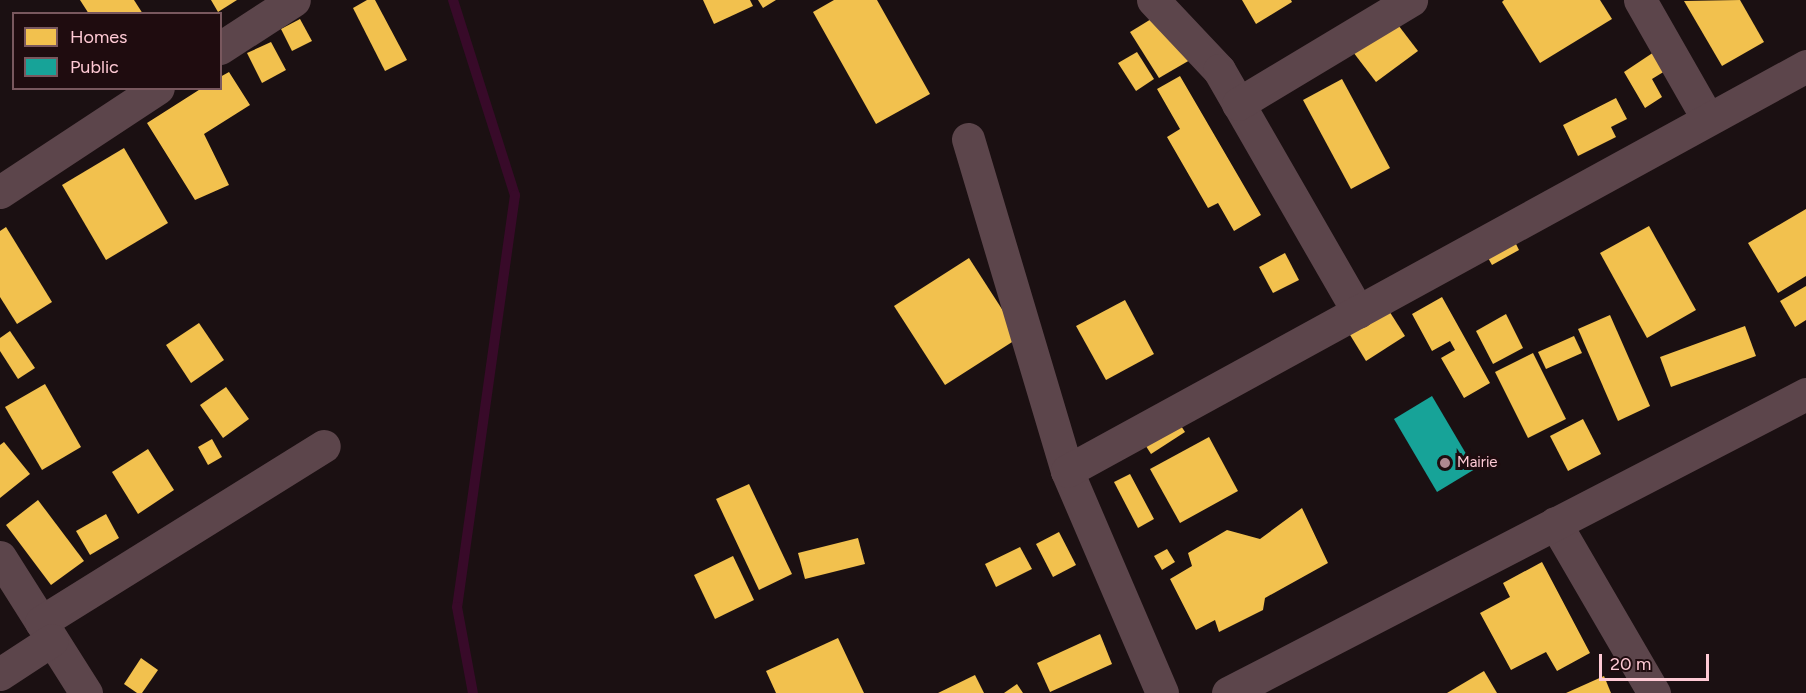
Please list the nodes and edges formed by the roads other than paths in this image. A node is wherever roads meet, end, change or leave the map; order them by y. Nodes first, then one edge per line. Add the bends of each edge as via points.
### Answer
1 (294, 0) edge
2 (1153, 0) edge
3 (1412, 0) edge
4 (1640, 0) edge
5 (222, 47) edge
6 (1806, 66) edge
7 (155, 90) edge
8 (1238, 104) junction
9 (1708, 119) junction
10 (968, 139) dead end
11 (0, 192) edge
12 (1358, 312) junction
13 (1806, 394) edge
14 (324, 446) dead end
15 (1067, 471) junction
16 (1555, 524) junction
17 (0, 557) edge
18 (47, 631) junction
19 (0, 674) edge
20 (86, 693) edge
21 (1162, 693) edge
22 (1228, 693) edge
23 (1654, 693) edge

1 - 5 street
2 - 8 street via 1218,70
3 - 8 street
4 - 9 street
6 - 9 street
7 - 11 street
8 - 12 street
9 - 12 street
10 - 15 street
12 - 15 street
13 - 16 street
14 - 18 street
15 - 21 street
16 - 22 street
16 - 23 street
17 - 18 street
18 - 19 street
18 - 20 street

